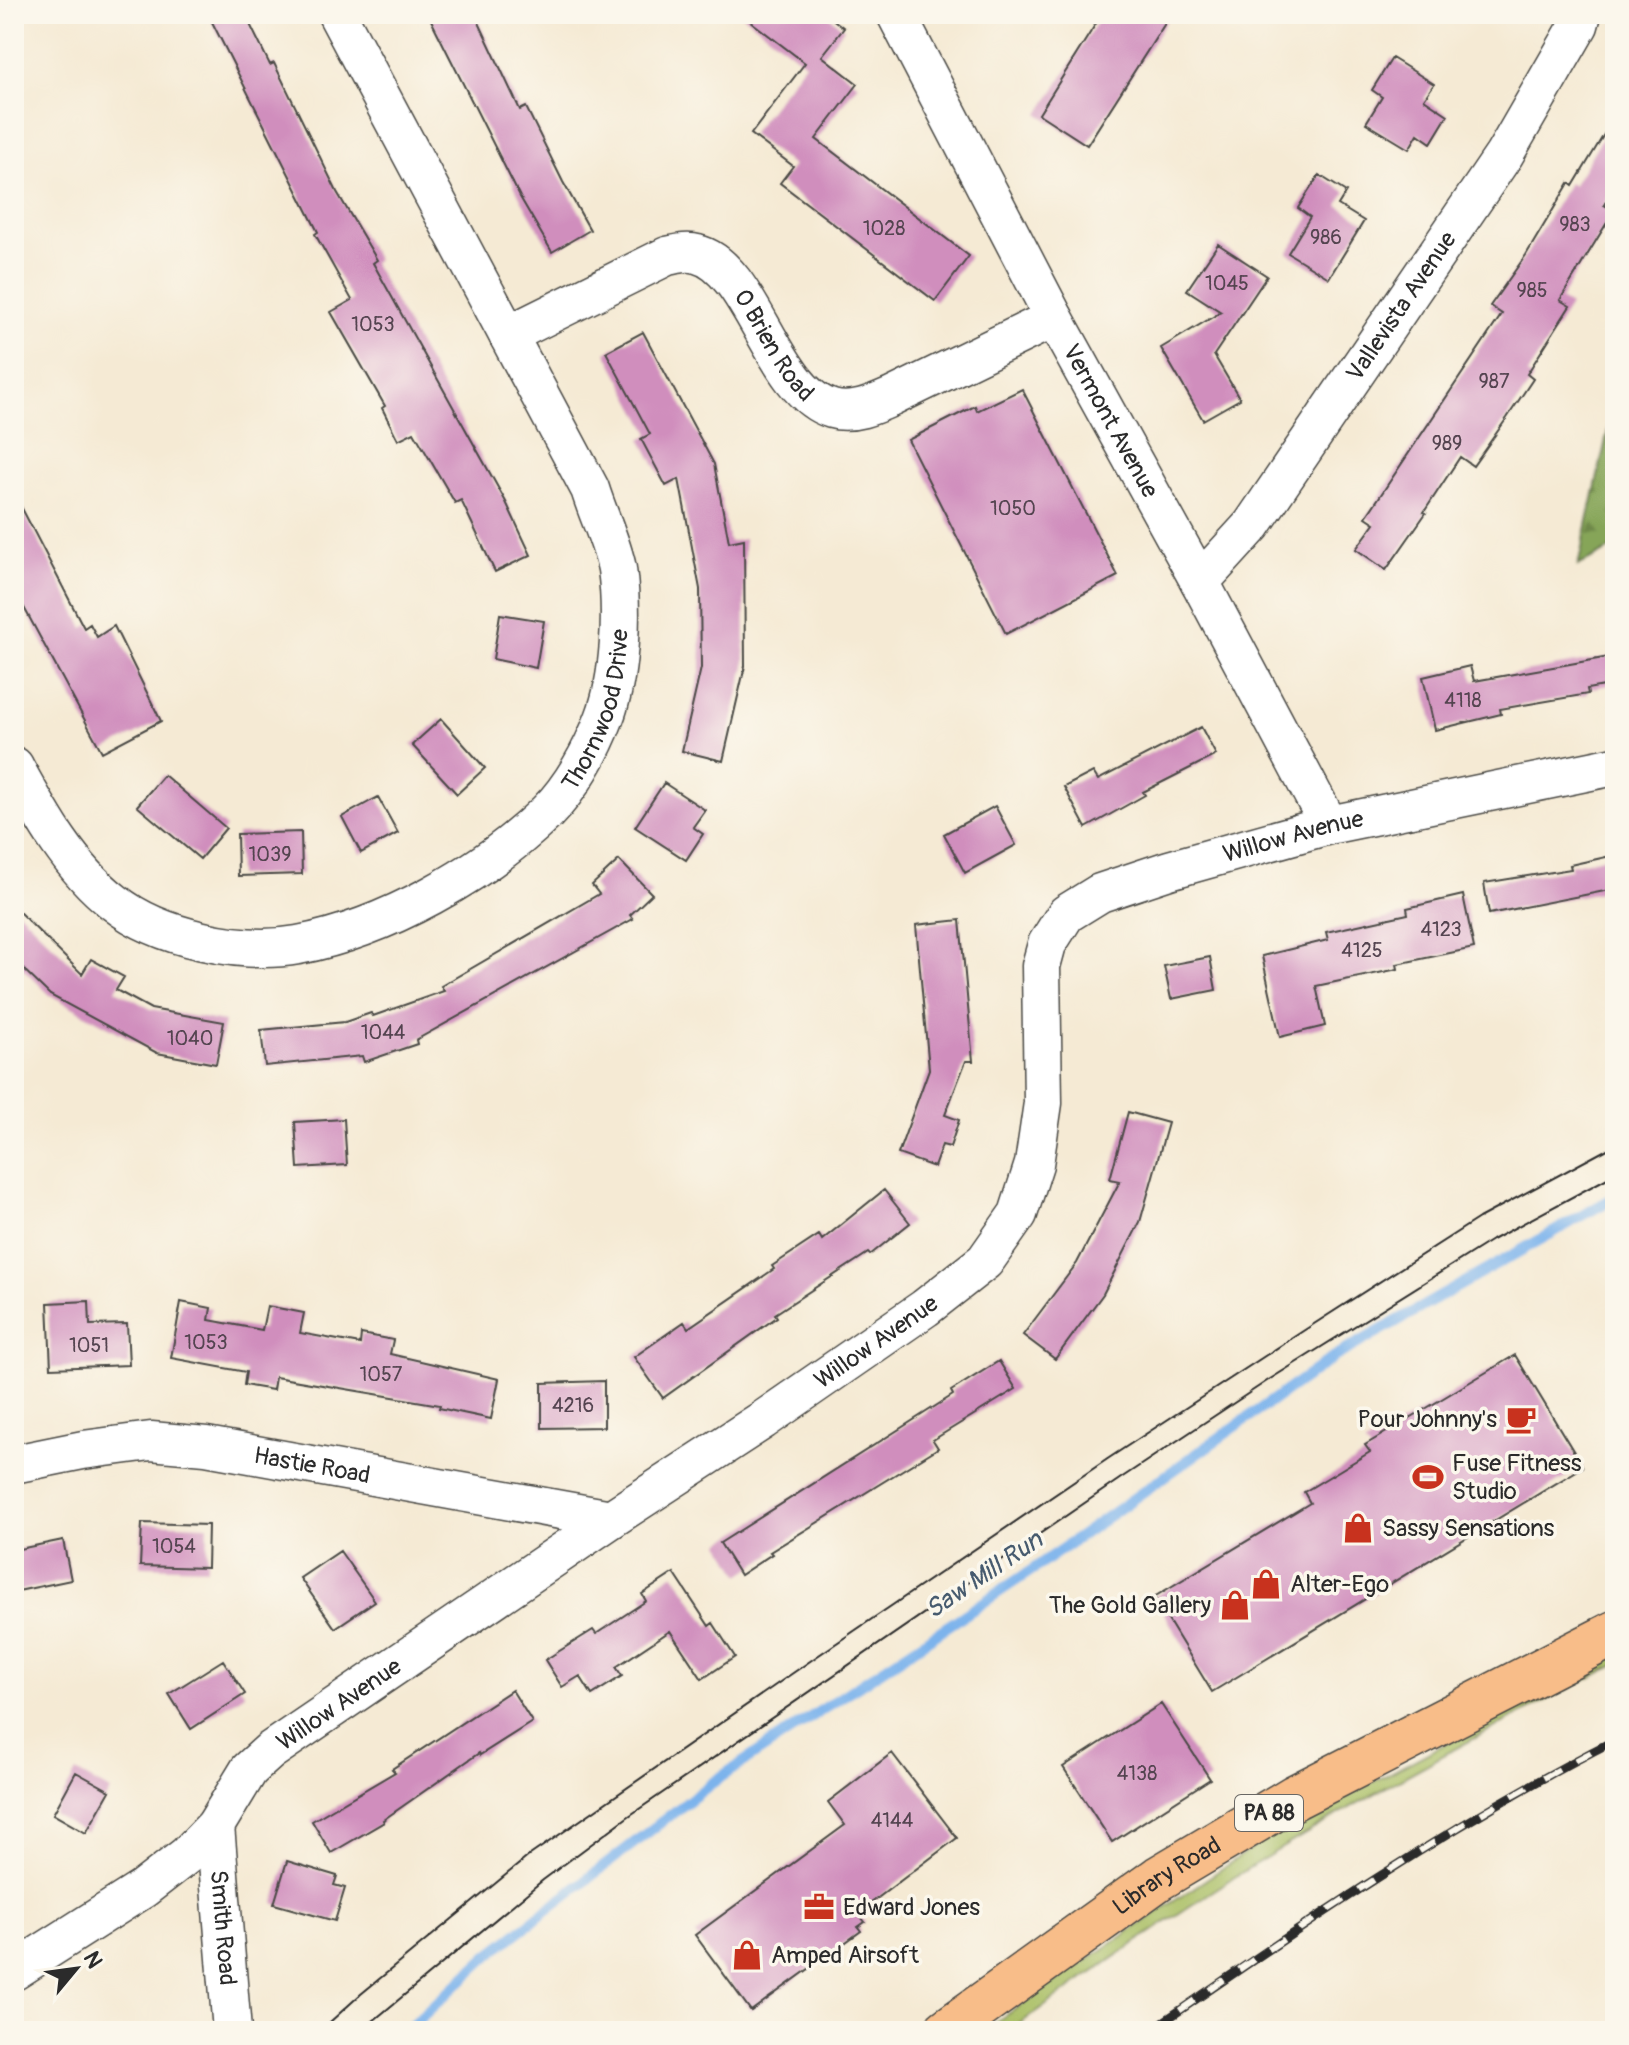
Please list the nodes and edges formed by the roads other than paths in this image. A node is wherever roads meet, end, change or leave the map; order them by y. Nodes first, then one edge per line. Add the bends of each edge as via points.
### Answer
1 (337, 14) edge
2 (896, 14) edge
3 (1582, 14) edge
4 (1054, 318) junction
5 (508, 335) junction
6 (1200, 582) junction
7 (14, 766) edge
8 (1615, 766) edge
9 (1329, 825) junction
10 (14, 1464) edge
11 (611, 1519) junction
12 (1615, 1633) edge
13 (215, 1826) junction
14 (14, 1971) edge
15 (232, 2031) edge
16 (946, 2031) edge

1 - 5 street, Thornwood Drive
2 - 4 street, Vermont Avenue
3 - 6 street, Vallevista Avenue via 1504,155 1252,525
4 - 5 street, O Brien Road via 892,397 849,410 832,409 807,396 724,272 699,254 667,256
4 - 6 street, Vermont Avenue
5 - 7 street, Thornwood Drive via 590,489 617,568 620,651 605,719 579,770 548,810 502,850 429,896 358,928 296,945 233,947 170,934 114,903 69,859
6 - 9 street, Vermont Avenue
8 - 9 street, Willow Avenue
9 - 11 street, Willow Avenue via 1100,893 1066,914 1047,944 1041,966 1043,1103 1034,1164 1018,1214 985,1261 763,1420
10 - 11 street, Hastie Road via 151,1441 206,1446
11 - 13 street, Willow Avenue via 270,1751 249,1770
12 - 16 main road, Library Road / PA 88 via 1281,1805 1159,1878
13 - 14 street, Willow Avenue via 143,1889
13 - 15 street, Smith Road

